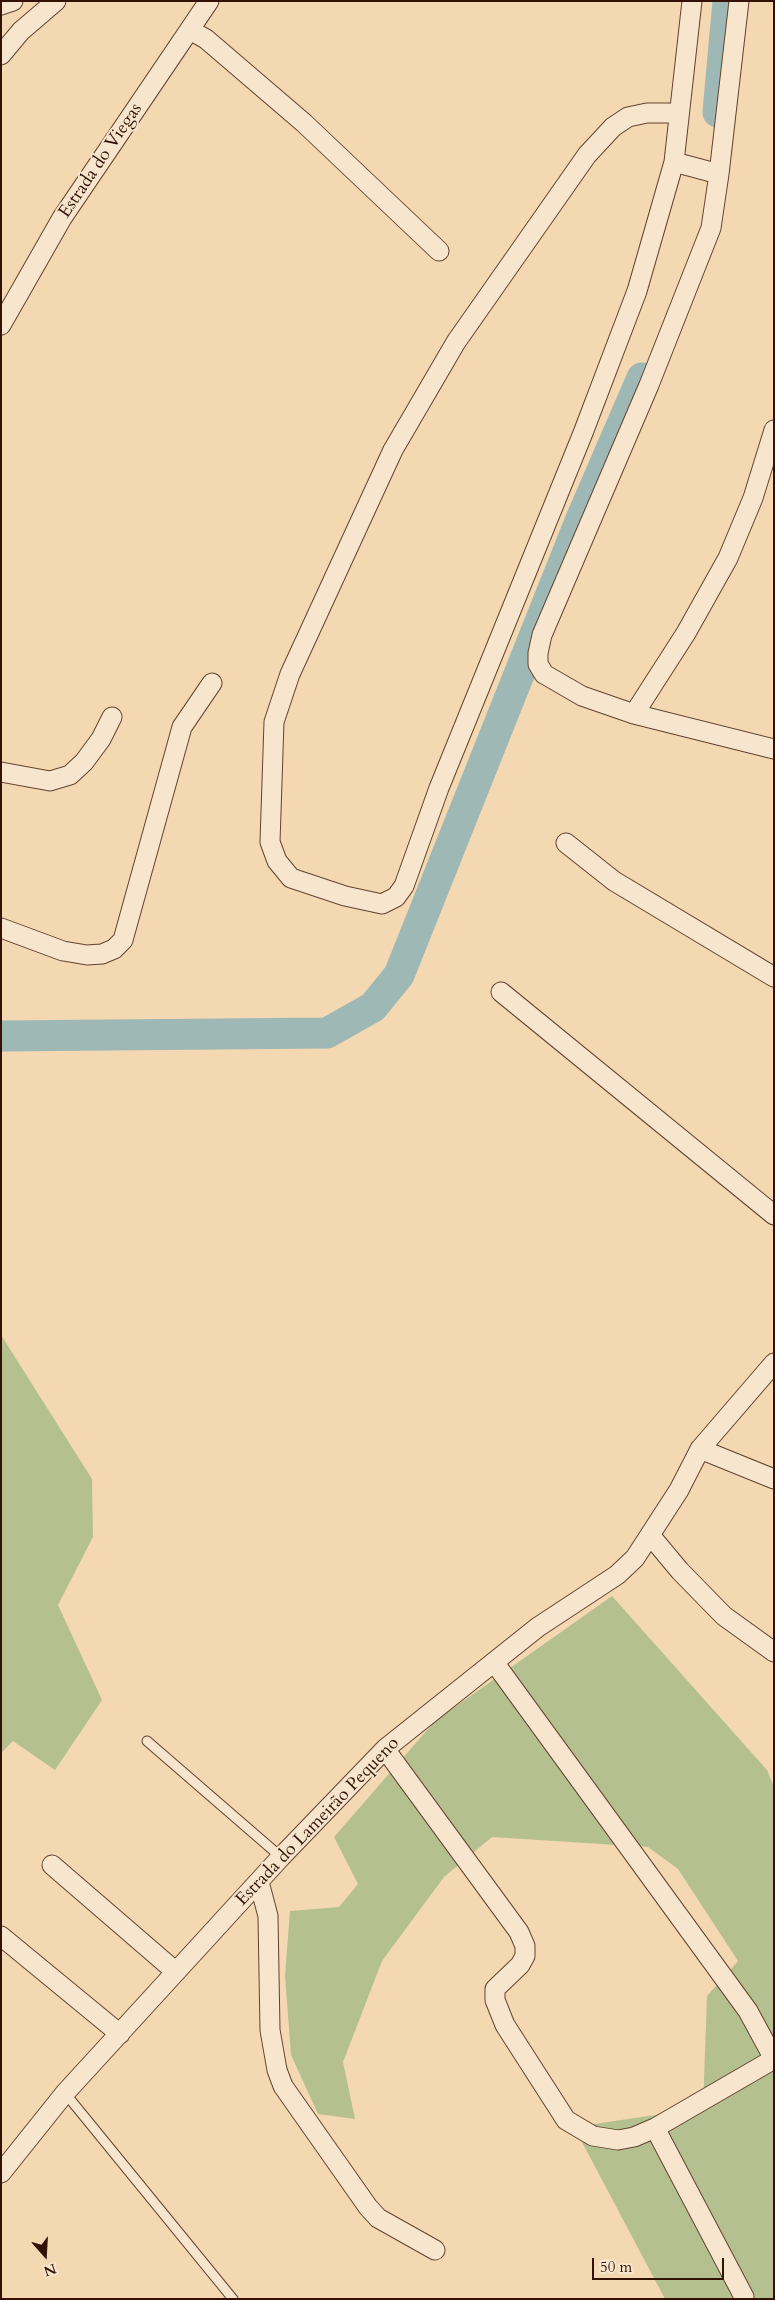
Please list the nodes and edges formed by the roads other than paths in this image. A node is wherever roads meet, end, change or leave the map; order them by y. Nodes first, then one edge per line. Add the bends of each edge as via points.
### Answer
1 (13, 1) edge
2 (56, 1) edge
3 (209, 1) edge
4 (692, 1) edge
5 (739, 1) edge
6 (1, 5) edge
7 (190, 30) junction
8 (1, 55) edge
9 (679, 113) junction
10 (674, 162) junction
11 (719, 174) junction
12 (439, 252) dead end
13 (1, 325) edge
14 (774, 430) edge
15 (212, 683) dead end
16 (634, 714) junction
17 (112, 717) dead end
18 (774, 749) edge
19 (1, 772) edge
20 (566, 842) dead end
21 (1, 928) edge
22 (774, 977) edge
23 (501, 992) dead end
24 (774, 1216) edge
25 (774, 1364) edge
26 (700, 1449) junction
27 (774, 1478) edge
28 (650, 1536) junction
29 (774, 1652) edge
30 (494, 1662) junction
31 (147, 1741) dead end
32 (385, 1749) junction
33 (281, 1857) junction
34 (52, 1865) dead end
35 (259, 1882) junction
36 (5, 1944) edge
37 (176, 1972) junction
38 (120, 2034) junction
39 (774, 2059) edge
40 (65, 2093) junction
41 (654, 2128) junction
42 (1, 2173) edge
43 (434, 2250) dead end
44 (744, 2297) dead end
45 (232, 2299) edge

1 - 6 street
2 - 8 street via 21,31
3 - 7 street, Estrada do Viegas
4 - 9 street
5 - 11 street
7 - 12 street via 206,39 304,123
7 - 13 street, Estrada do Viegas via 62,218
9 - 10 street
9 - 10 street via 647,113 628,117 613,127 587,155 456,342 393,450 290,674 274,722 270,842 277,861 291,878 382,904 396,897 404,886 439,788 525,581 634,300
10 - 11 street
11 - 16 street via 711,228 649,385 542,635 538,653 538,664 544,674 556,682 582,696
14 - 16 street via 753,498 728,558 686,633
15 - 21 street via 182,727 123,940 114,949 87,955 63,951
16 - 18 street
17 - 19 street via 101,739 70,775 50,780
20 - 22 street via 614,881
23 - 24 street
25 - 26 street, Estrada do Lameirão Pequeno
26 - 27 street
26 - 28 street, Estrada do Lameirão Pequeno
28 - 29 street via 724,1616
28 - 30 street, Estrada do Lameirão Pequeno via 617,1575 538,1626
30 - 32 street, Estrada do Lameirão Pequeno
30 - 39 street via 748,2011
31 - 33 lane
32 - 33 street, Estrada do Lameirão Pequeno
32 - 41 street via 525,1946 525,1956 520,1965 495,1988 494,2000 506,2025 566,2120 593,2136 618,2140
33 - 35 street, Estrada do Lameirão Pequeno
34 - 37 street
35 - 37 street, Estrada do Lameirão Pequeno
35 - 43 street via 268,1916 270,2030 283,2086 378,2218
36 - 38 street
37 - 38 street, Estrada do Lameirão Pequeno
38 - 40 street, Estrada do Lameirão Pequeno
39 - 41 street
40 - 42 street, Estrada do Lameirão Pequeno
40 - 45 lane
41 - 44 street

